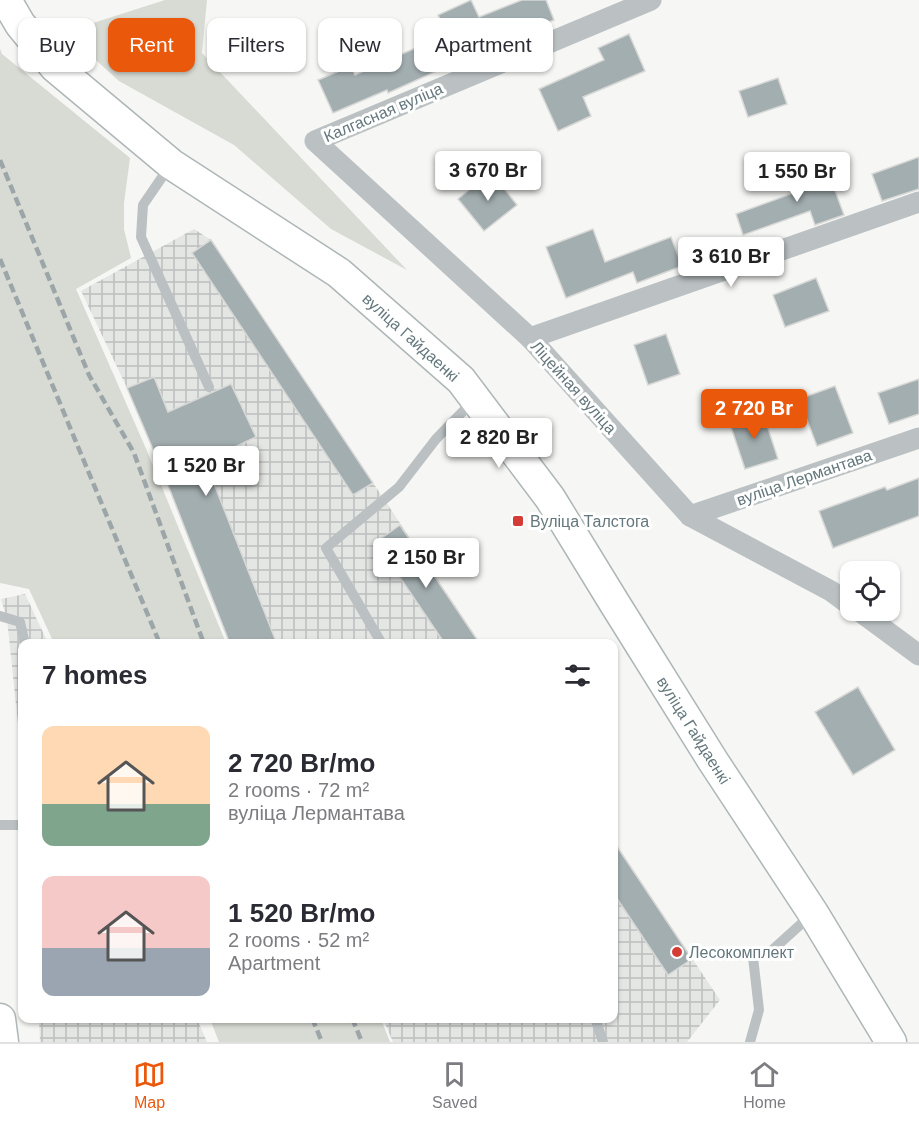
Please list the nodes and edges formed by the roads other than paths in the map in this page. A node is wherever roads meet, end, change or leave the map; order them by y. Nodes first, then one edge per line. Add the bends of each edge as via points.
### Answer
1 (6, 0) edge
2 (651, 0) edge
3 (315, 141) joint
4 (171, 164) junction
5 (919, 202) edge
6 (530, 338) junction
7 (209, 387) dead end
8 (475, 399) junction
9 (919, 438) edge
10 (690, 516) junction
11 (840, 598) edge
12 (0, 616) edge
13 (873, 621) edge
14 (24, 639) edge
15 (379, 639) edge
16 (919, 655) edge
17 (0, 825) edge
18 (18, 825) edge
19 (813, 913) junction
20 (0, 1019) edge
21 (597, 1023) edge
22 (3, 1042) edge
23 (603, 1042) edge
24 (750, 1042) edge
25 (891, 1042) edge

1 - 4 street, вуліца Гайдаенкі via 55,67
2 - 3 street, Калгасная вуліца
3 - 6 street, Ліцейная вуліца
4 - 7 lane via 143,205 141,237
4 - 8 street, вуліца Гайдаенкі via 339,273 461,380
5 - 6 street
6 - 10 street, Ліцейная вуліца
8 - 15 lane via 436,439 399,487 326,548
8 - 19 street, вуліца Гайдаенкі via 550,498 713,761
9 - 10 street, вуліца Лермантава
10 - 11 street, Ліцейная вуліца
12 - 14 lane via 20,622
13 - 16 street
17 - 18 lane
19 - 24 lane via 769,953 753,957 759,1010
19 - 25 street, вуліца Гайдаенкі
20 - 22 street
21 - 23 lane

